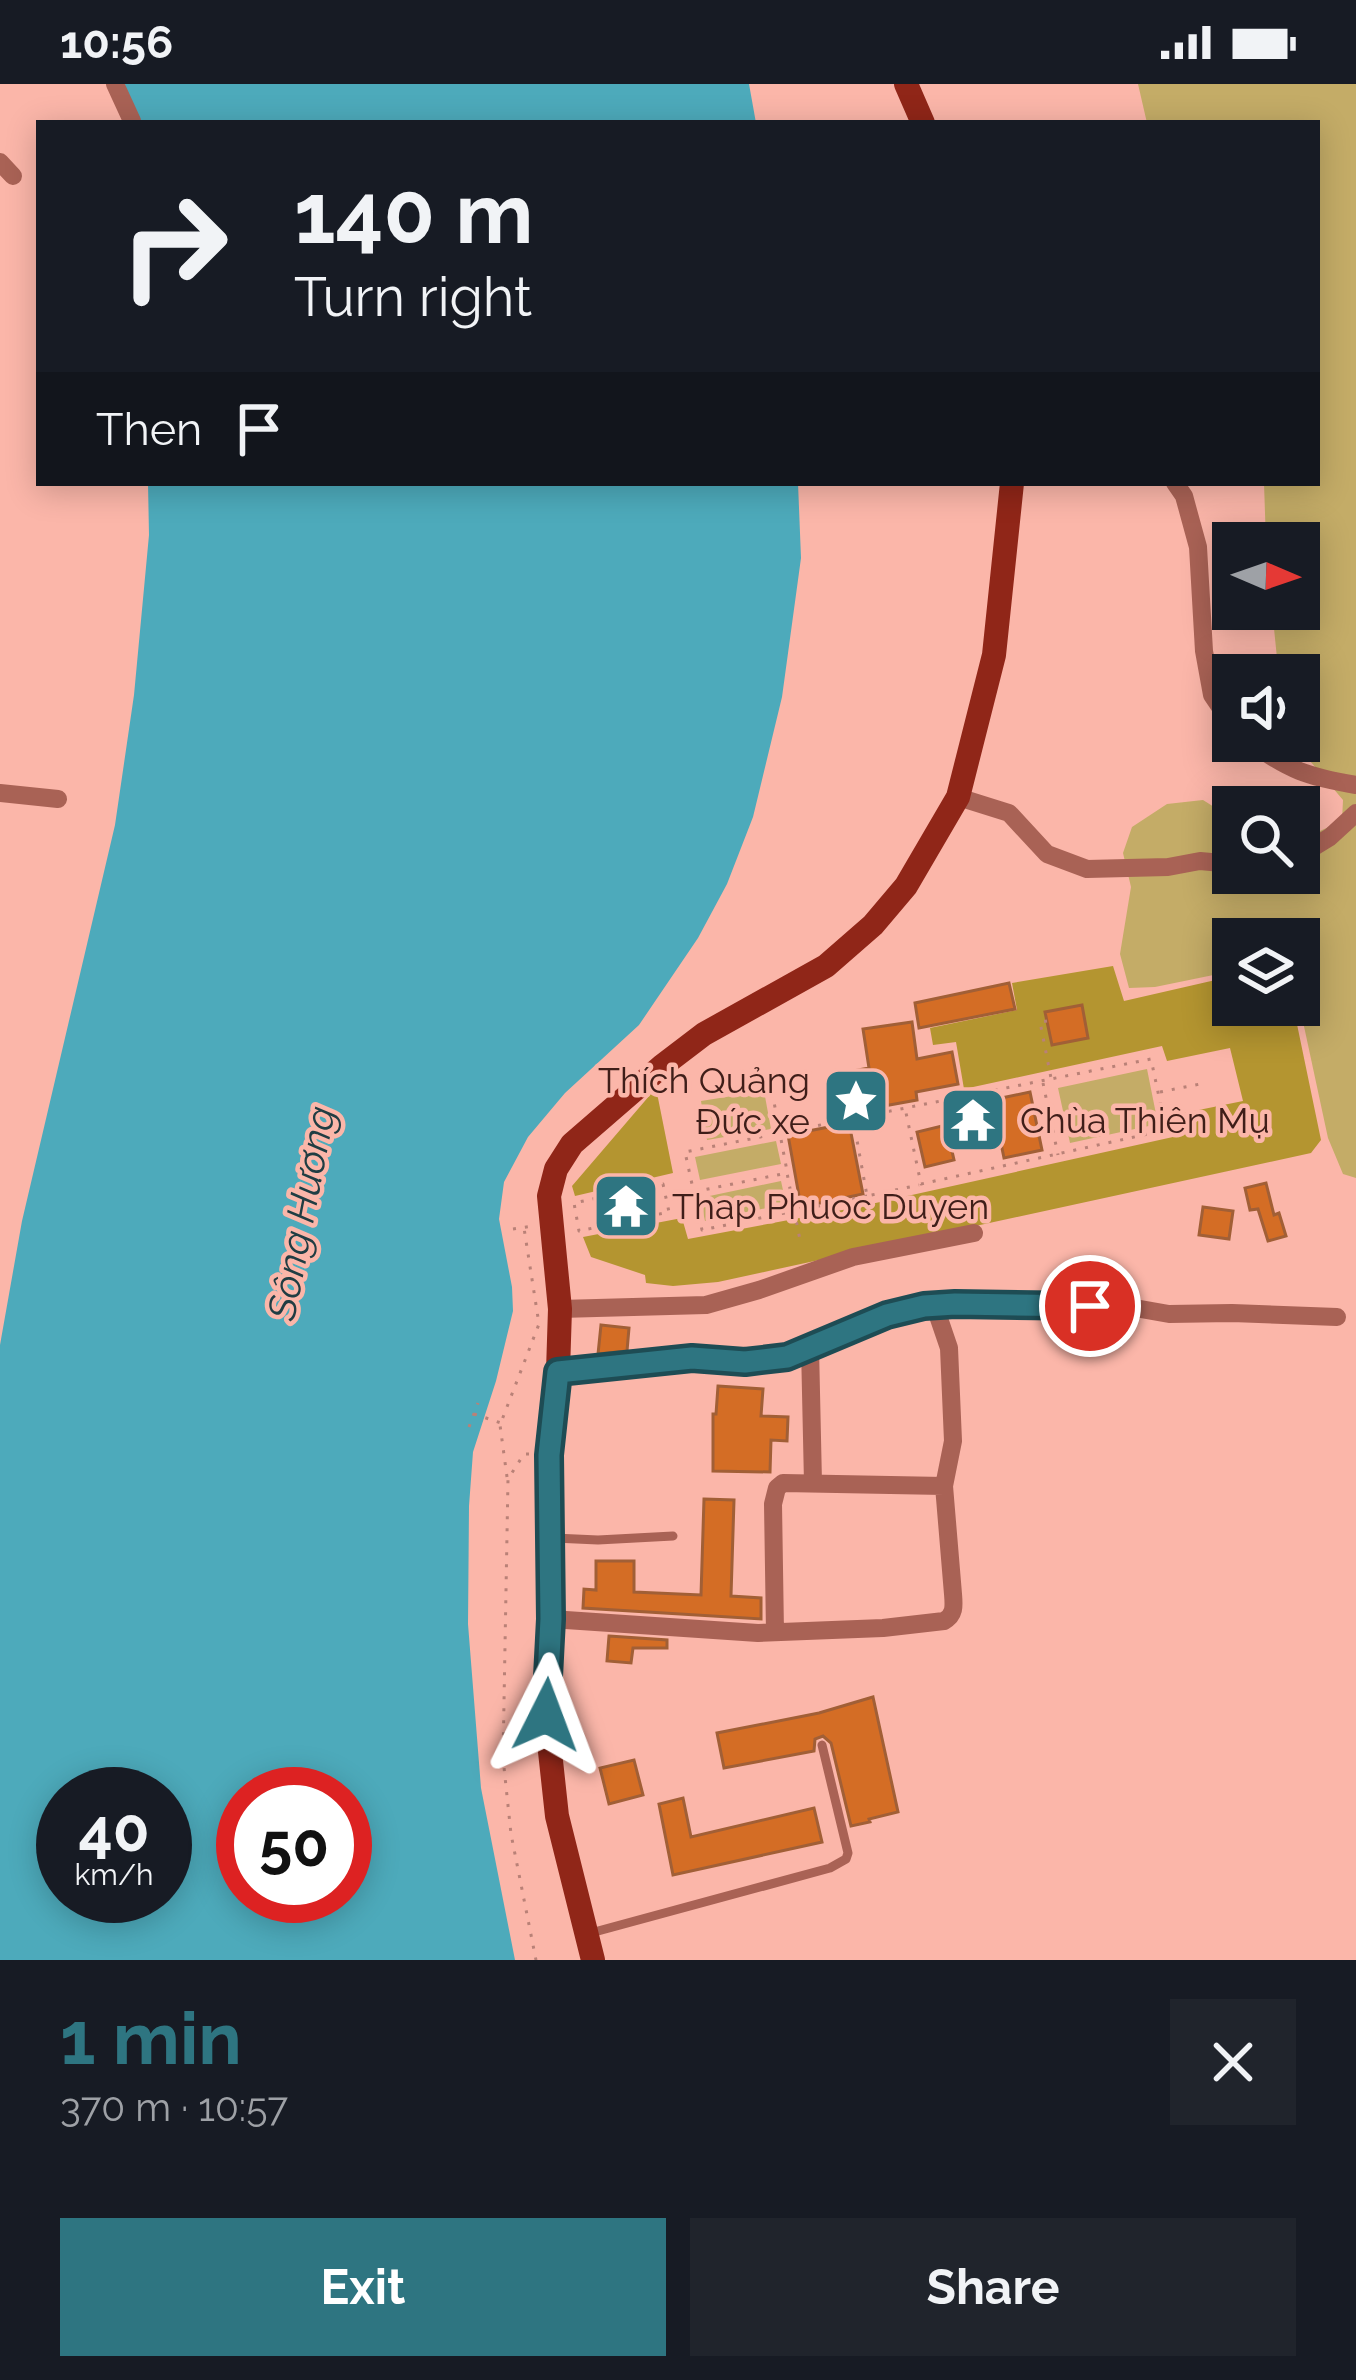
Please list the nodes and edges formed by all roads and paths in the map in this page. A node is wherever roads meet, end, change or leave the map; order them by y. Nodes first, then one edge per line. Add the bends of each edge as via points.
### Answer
1 (115, 84) edge
2 (906, 84) edge
3 (132, 120) edge
4 (922, 120) edge
5 (1012, 486) edge
6 (1177, 486) edge
7 (1212, 696) edge
8 (1277, 762) edge
9 (1356, 785) edge
10 (0, 793) edge
11 (958, 797) junction
12 (58, 799) dead end
13 (1356, 813) edge
14 (1320, 843) edge
15 (1212, 862) edge
16 (1047, 1021) dead end
17 (1052, 1079) junction
18 (770, 1081) dead end
19 (1042, 1082) junction
20 (1199, 1084) dead end
21 (1158, 1092) junction
22 (905, 1108) junction
23 (853, 1118) junction
24 (779, 1132) junction
25 (1058, 1155) junction
26 (787, 1173) junction
27 (920, 1184) junction
28 (694, 1191) junction
29 (682, 1194) dead end
30 (867, 1196) junction
31 (669, 1197) joint
32 (794, 1210) junction
33 (524, 1228) dead end
34 (974, 1233) dead end
35 (800, 1240) dead end
36 (934, 1304) junction
37 (560, 1309) junction
38 (1337, 1317) dead end
39 (810, 1347) junction
40 (558, 1372) junction
41 (478, 1403) dead end
42 (474, 1414) junction
43 (501, 1423) junction
44 (469, 1427) dead end
45 (549, 1455) junction
46 (508, 1479) junction
47 (813, 1483) junction
48 (944, 1486) junction
49 (674, 1536) dead end
50 (549, 1538) junction
51 (551, 1619) junction
52 (776, 1632) junction
53 (822, 1744) dead end
54 (587, 1934) junction
55 (536, 1960) edge
56 (592, 1960) edge

1 - 3 street
2 - 4 main road
5 - 11 main road via 994,655
6 - 7 street via 1198,547
8 - 9 street
10 - 12 street
11 - 15 street via 1010,813 1047,854 1087,869
11 - 37 main road via 873,925 826,965 713,1028 572,1144 549,1196
13 - 14 street
16 - 17 path via 1040,1022
17 - 19 path
17 - 21 path via 1151,1059
18 - 24 path
19 - 22 path
19 - 25 path
20 - 21 path
21 - 25 path via 1166,1130
22 - 23 path
22 - 27 path
23 - 24 path
23 - 30 path
24 - 26 path
24 - 28 path via 685,1152
25 - 27 path
26 - 28 path
26 - 32 path
27 - 30 path
28 - 29 path
28 - 32 path via 702,1230
30 - 32 path
31 - 31 path via 663,1184 574,1203 579,1231 669,1212
32 - 35 path
33 - 43 path via 538,1324
34 - 37 street via 853,1257 706,1305
36 - 38 street
36 - 39 street
36 - 48 street via 949,1348 953,1442
37 - 40 main road
39 - 40 street via 745,1362 692,1358
39 - 47 street
40 - 45 main road
41 - 42 path
42 - 43 path
42 - 44 path
43 - 46 path
45 - 46 path via 524,1454
45 - 50 main road
46 - 55 path via 503,1758
47 - 48 street
47 - 52 street via 783,1483 772,1504
48 - 52 street via 950,1618
49 - 50 lane
50 - 51 main road
51 - 52 street
51 - 54 main road via 546,1715 557,1816
53 - 54 lane via 846,1859
54 - 56 main road

